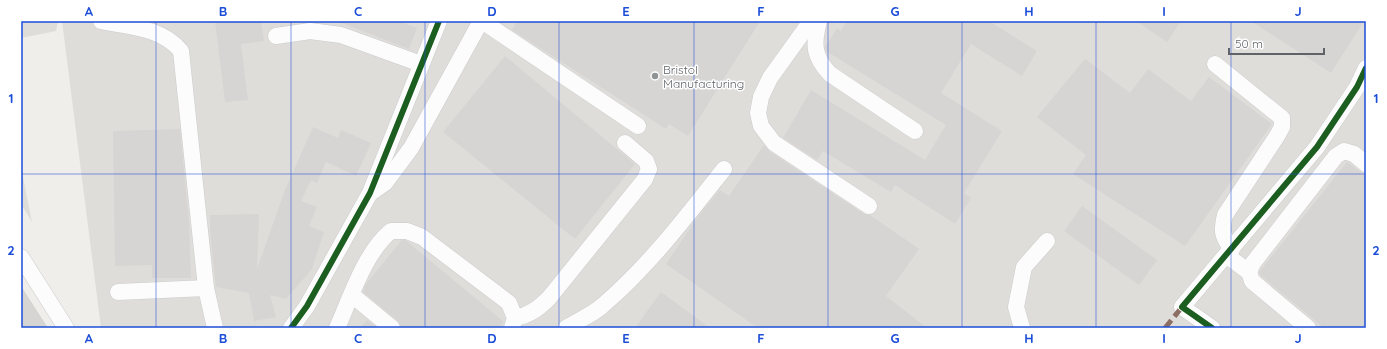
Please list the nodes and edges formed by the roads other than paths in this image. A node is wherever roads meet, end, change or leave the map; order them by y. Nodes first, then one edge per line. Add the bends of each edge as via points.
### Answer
1 (101, 21) edge
2 (439, 21) edge
3 (482, 21) edge
4 (811, 21) edge
5 (819, 21) edge
6 (308, 26) edge
7 (276, 36) dead end
8 (421, 64) junction
9 (1215, 64) dead end
10 (1366, 68) edge
11 (1362, 89) edge
12 (638, 126) dead end
13 (915, 131) dead end
14 (625, 143) dead end
15 (1366, 164) edge
16 (724, 169) dead end
17 (370, 193) junction
18 (869, 206) dead end
19 (1047, 241) dead end
20 (1229, 252) junction
21 (21, 257) edge
22 (1249, 272) junction
23 (206, 288) junction
24 (118, 292) dead end
25 (352, 295) junction
26 (514, 323) edge
27 (66, 328) edge
28 (215, 328) edge
29 (291, 328) edge
30 (337, 328) edge
31 (392, 328) edge
32 (566, 328) edge
33 (1022, 328) edge
34 (1212, 328) edge
35 (1308, 328) edge

1 - 23 street via 159,32 181,51
2 - 8 street
3 - 12 street
3 - 17 street via 411,148 385,183
4 - 18 street via 770,78 761,97 758,113 761,126 774,143
5 - 13 street via 815,49 820,63 830,74
6 - 7 street
6 - 8 street
8 - 17 street
9 - 20 street via 1282,118 1282,127 1277,136 1225,215 1222,229
10 - 11 street
11 - 20 street
14 - 26 street via 646,161 649,168 645,179 549,298 537,310
15 - 22 street via 1354,154 1344,151 1336,156 1253,263
16 - 32 street via 637,274 601,307
17 - 29 street via 307,306
19 - 33 street via 1024,267 1016,307
20 - 22 street
20 - 34 street via 1182,307
21 - 27 street
22 - 35 street via 1252,281
23 - 24 street
23 - 28 street
25 - 26 street via 380,239 391,231 407,232 422,237 509,303 513,309
25 - 30 street
25 - 31 street

